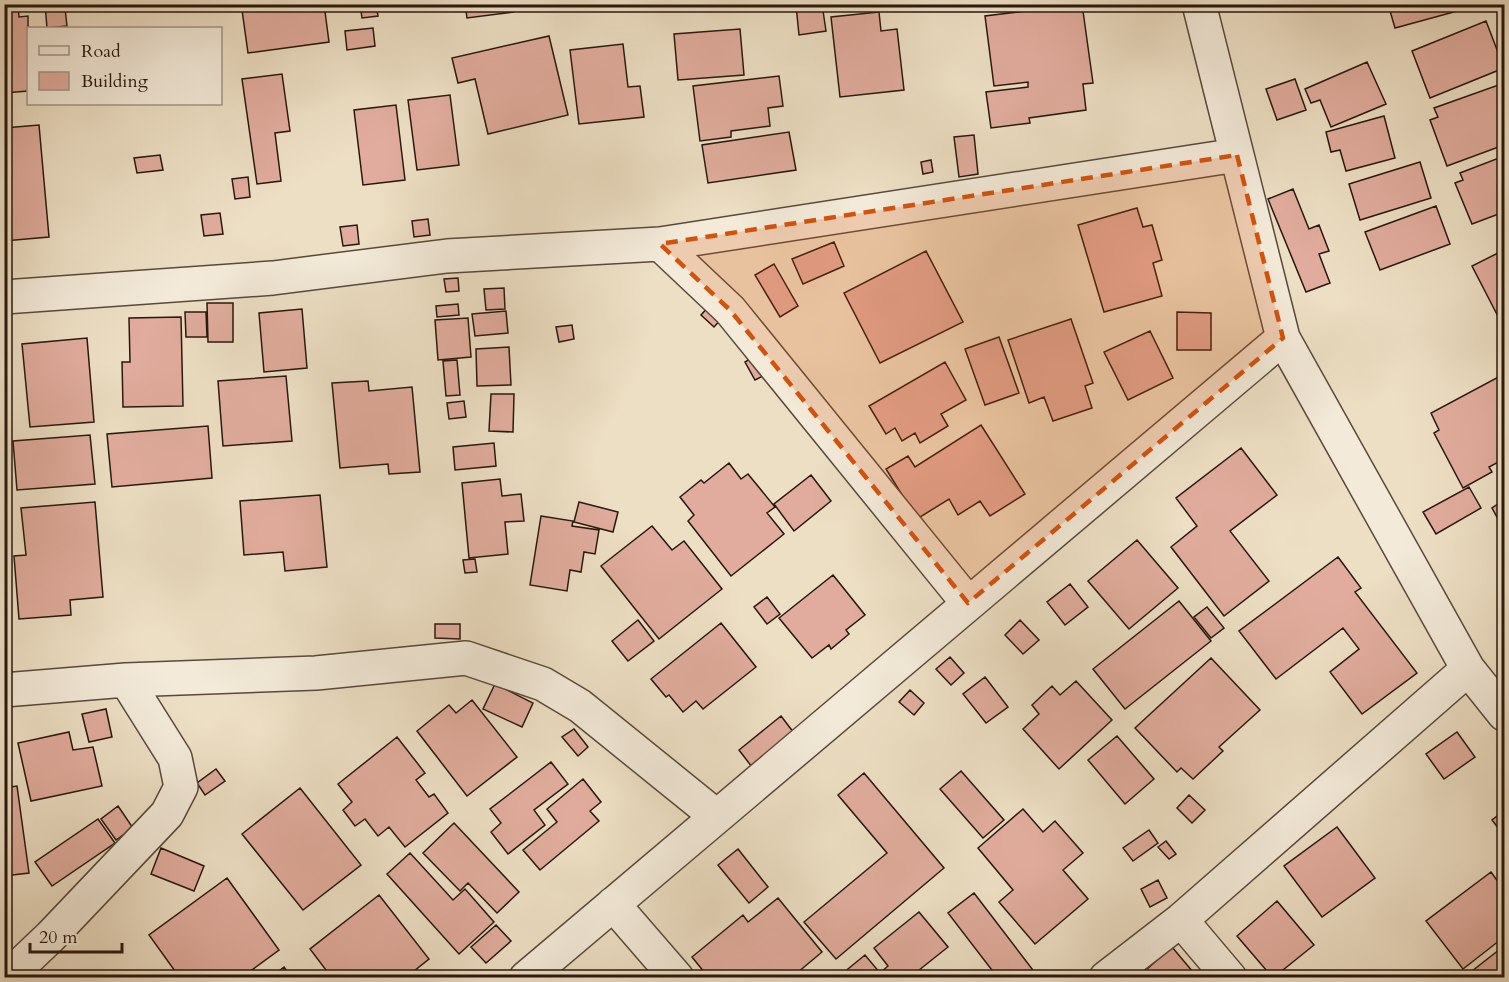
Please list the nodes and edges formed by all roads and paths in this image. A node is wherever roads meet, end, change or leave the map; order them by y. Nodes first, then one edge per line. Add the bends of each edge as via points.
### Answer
1 (1199, 4) edge
2 (1237, 154) junction
3 (660, 244) junction
4 (4, 297) edge
5 (1283, 338) junction
6 (968, 603) junction
7 (1468, 669) junction
8 (126, 680) junction
9 (4, 690) edge
10 (1504, 714) edge
11 (716, 816) junction
12 (613, 904) junction
13 (1181, 920) junction
14 (7, 978) edge
15 (526, 978) edge
16 (678, 978) edge
17 (1106, 978) edge
18 (1230, 978) edge

1 - 2 street
2 - 3 street
2 - 5 street
3 - 4 street via 447,256 273,278
3 - 6 street via 730,310
5 - 6 street
5 - 7 street
6 - 11 street
7 - 10 street
7 - 13 street
8 - 9 street
8 - 11 street via 316,673 466,658 543,684 580,706
8 - 14 street via 175,758 181,787 167,814
11 - 12 street
12 - 15 street
12 - 16 street
13 - 17 street
13 - 18 street

